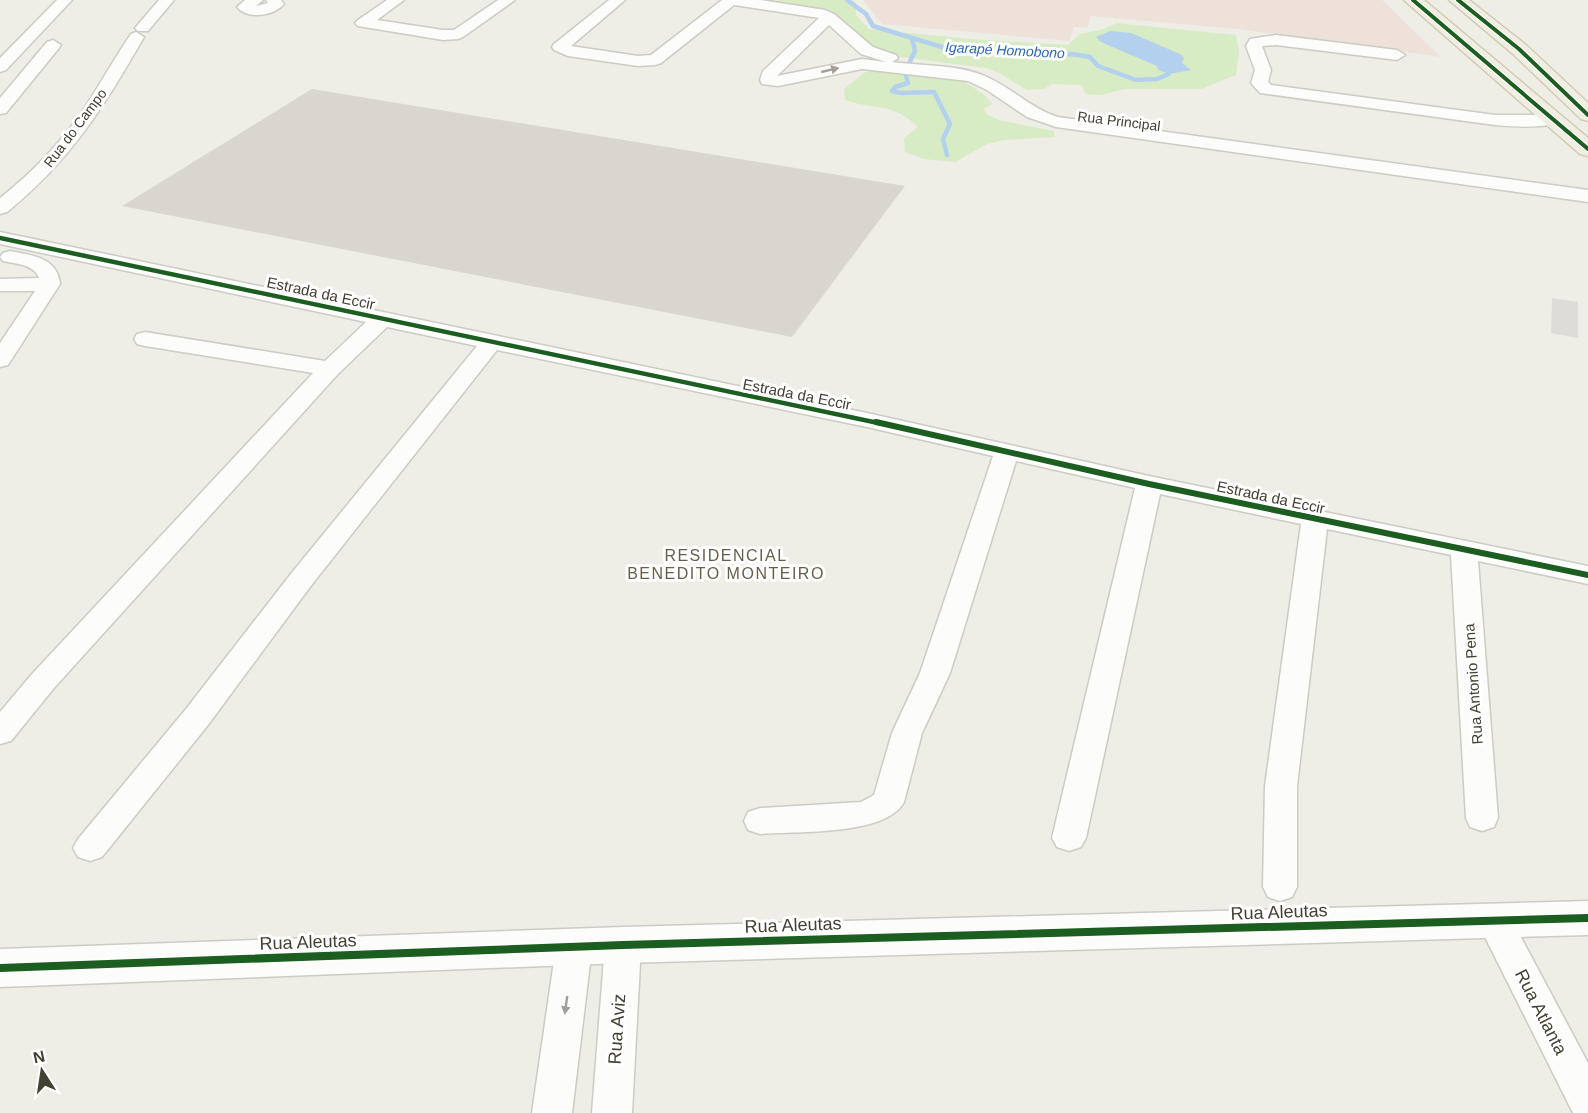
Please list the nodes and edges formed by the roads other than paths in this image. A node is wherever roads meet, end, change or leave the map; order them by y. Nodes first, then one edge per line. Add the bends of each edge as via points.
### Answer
1 (65, 0) edge
2 (167, 0) edge
3 (256, 0) edge
4 (397, 0) edge
5 (508, 0) edge
6 (618, 0) edge
7 (731, 0) edge
8 (1413, 0) edge
9 (1458, 0) edge
10 (279, 2) edge
11 (829, 17) junction
12 (0, 45) edge
13 (21, 45) junction
14 (53, 45) dead end
15 (1397, 55) dead end
16 (0, 67) edge
17 (0, 109) edge
18 (1588, 116) edge
19 (1554, 119) junction
20 (1232, 141) junction
21 (1588, 149) edge
22 (11, 179) dead end
23 (33, 179) junction
24 (1588, 184) edge
25 (1552, 185) junction
26 (1588, 196) edge
27 (0, 208) edge
28 (0, 238) edge
29 (0, 255) edge
30 (47, 275) junction
31 (0, 285) edge
32 (383, 318) junction
33 (145, 339) dead end
34 (492, 342) junction
35 (0, 359) edge
36 (330, 369) junction
37 (1006, 453) junction
38 (1149, 484) junction
39 (1315, 519) junction
40 (1464, 550) junction
41 (1588, 575) edge
42 (0, 733) edge
43 (1482, 818) dead end
44 (760, 821) dead end
45 (1069, 838) dead end
46 (90, 848) dead end
47 (1280, 887) dead end
48 (1588, 918) edge
49 (1495, 921) junction
50 (623, 945) junction
51 (574, 947) junction
52 (0, 968) edge
53 (1588, 1102) edge
54 (552, 1113) edge
55 (612, 1113) edge

1 - 13 street
2 - 23 street, Rua do Campo via 140,32 74,133
3 - 10 street via 244,7 262,10
4 - 5 street via 363,23 458,34
6 - 7 street via 561,47 638,62 659,59
7 - 11 street, Rua Principal via 798,8
8 - 19 main road
9 - 18 main road via 1519,49
11 - 20 street, Rua Principal via 869,54 984,70 1058,112
11 -> 20 street, Rua Principal via 769,74 768,80 862,64 971,76 1048,120
12 - 13 street
13 - 16 street
14 - 17 street
15 - 19 street via 1276,40 1256,42 1254,46 1263,70 1259,83 1266,89 1495,120
18 - 19 main road
19 - 21 main road
20 - 25 street, Rua Principal
22 - 23 street
23 - 27 street, Rua do Campo
24 - 25 street
25 - 26 street
28 - 32 street, Estrada da Eccir
29 - 30 street via 34,262
30 - 31 street
30 - 35 street
32 - 34 street, Estrada da Eccir
32 - 36 street
33 - 36 street
34 - 37 street, Estrada da Eccir
34 - 46 street
36 - 42 street via 43,681
37 - 38 street, Estrada da Eccir
37 - 44 street via 935,672 908,733 888,802 867,814
38 - 39 street, Estrada da Eccir
38 - 45 street
39 - 40 street, Estrada da Eccir
39 - 47 street via 1281,786
40 - 41 street, Estrada da Eccir
40 - 43 street, Rua Antonio Pena
48 - 49 street, Rua Aleutas
49 - 50 street, Rua Aleutas
49 - 53 street, Rua Atlanta
50 - 51 street, Rua Aleutas
50 - 55 street, Rua Aviz
51 - 52 street, Rua Aleutas
51 -> 54 street

